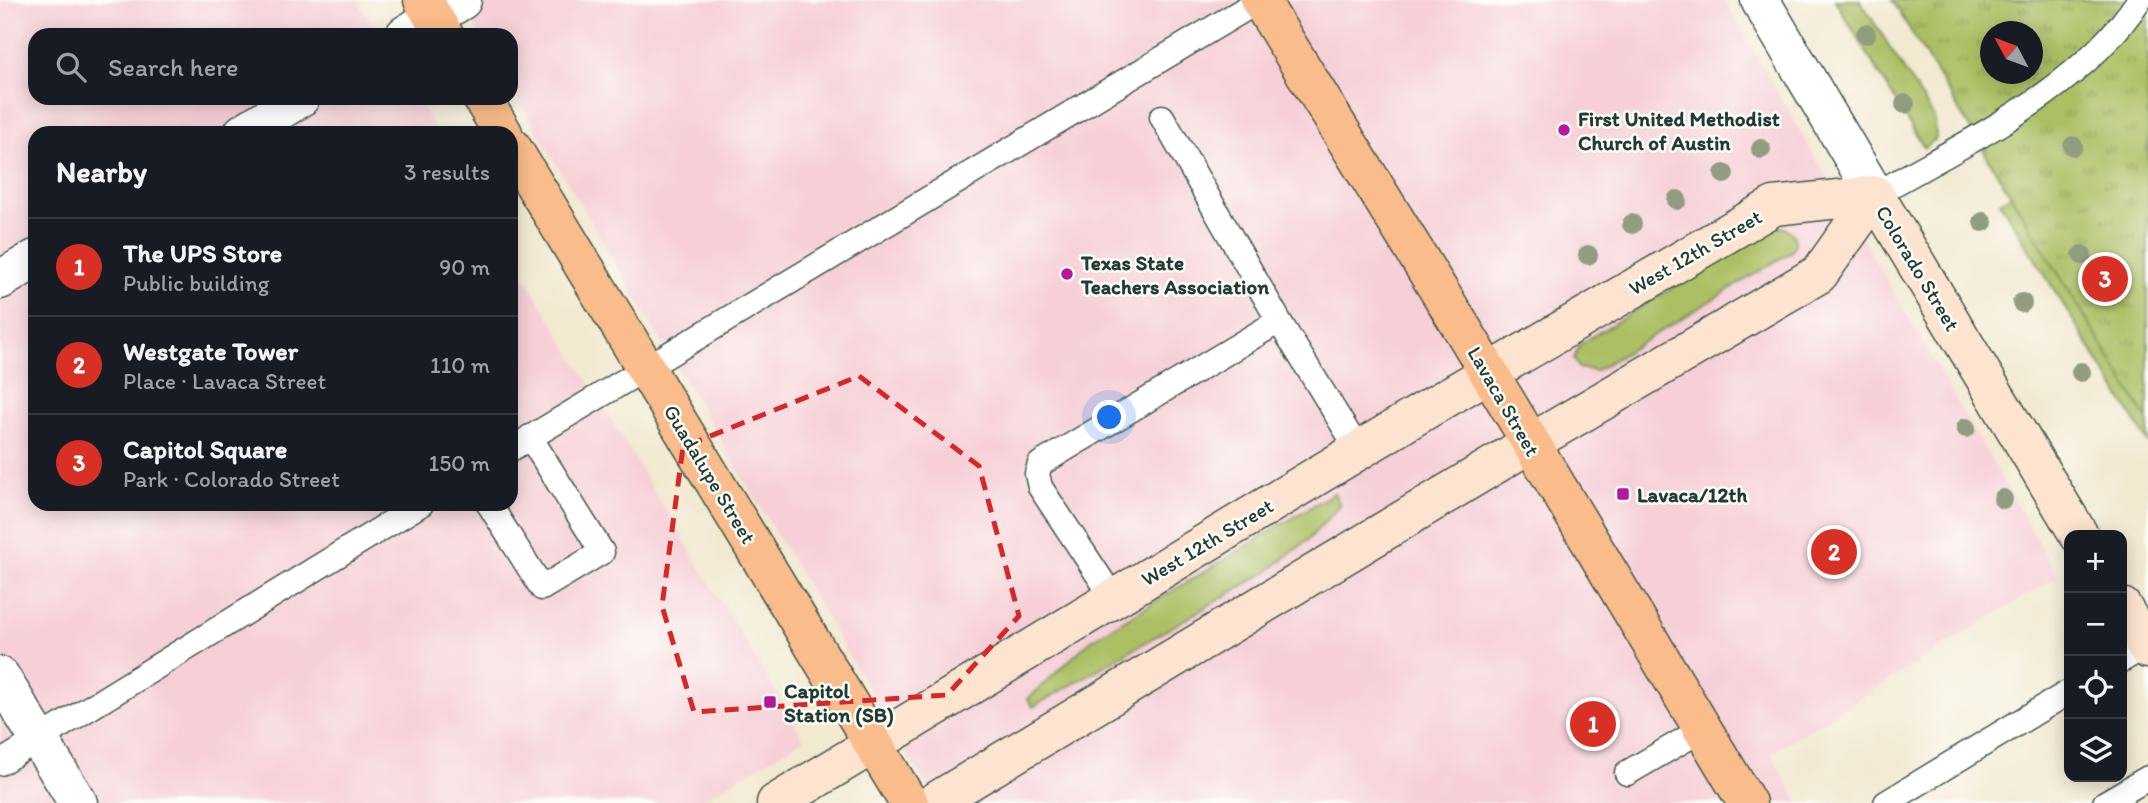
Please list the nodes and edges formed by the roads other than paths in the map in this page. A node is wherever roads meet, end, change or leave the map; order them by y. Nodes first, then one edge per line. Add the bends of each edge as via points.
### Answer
1 (1260, 0) edge
2 (1760, 0) edge
3 (2139, 0) edge
4 (289, 105) edge
5 (486, 105) edge
6 (1162, 117) dead end
7 (254, 126) edge
8 (499, 126) edge
9 (518, 158) edge
10 (1875, 195) junction
11 (28, 263) edge
12 (0, 280) edge
13 (1279, 321) junction
14 (645, 368) junction
15 (1488, 373) junction
16 (520, 443) edge
17 (1529, 444) junction
18 (1359, 451) junction
19 (410, 511) edge
20 (493, 511) edge
21 (2076, 530) edge
22 (1114, 599) junction
23 (2127, 621) edge
24 (2138, 652) edge
25 (0, 676) edge
26 (2064, 695) edge
27 (1703, 729) junction
28 (38, 739) junction
29 (874, 744) junction
30 (0, 763) edge
31 (1627, 773) dead end
32 (2148, 778) edge
33 (1735, 799) edge
34 (78, 803) edge
35 (776, 803) edge
36 (909, 803) edge
37 (933, 803) edge
38 (1886, 803) edge
39 (2105, 803) edge

1 - 14 lane
1 - 15 main road, Lavaca Street
2 - 10 street, Colorado Street
3 - 10 lane via 2121,27 2029,105
4 - 7 street
5 - 8 main road
6 - 13 lane
9 - 14 main road, Guadalupe Street
10 - 15 main road, West 12th Street via 1774,206
10 - 17 main road via 1819,274
10 - 21 main road, Colorado Street
11 - 12 street
13 - 18 lane
13 - 22 lane via 1040,464 1040,487
14 - 16 lane
14 - 29 main road, Guadalupe Street
15 - 17 main road, Lavaca Street
15 - 18 main road, West 12th Street
16 - 20 lane via 602,552 542,588
17 - 27 main road, Lavaca Street
17 - 37 main road
18 - 22 main road, West 12th Street
19 - 28 lane
22 - 29 main road, West 12th Street
23 - 24 main road
25 - 28 street
26 - 38 lane
27 - 31 lane
27 - 33 main road, Lavaca Street
28 - 30 lane
28 - 34 street
29 - 35 main road, West 12th Street
29 - 36 main road, Guadalupe Street
32 - 39 lane

